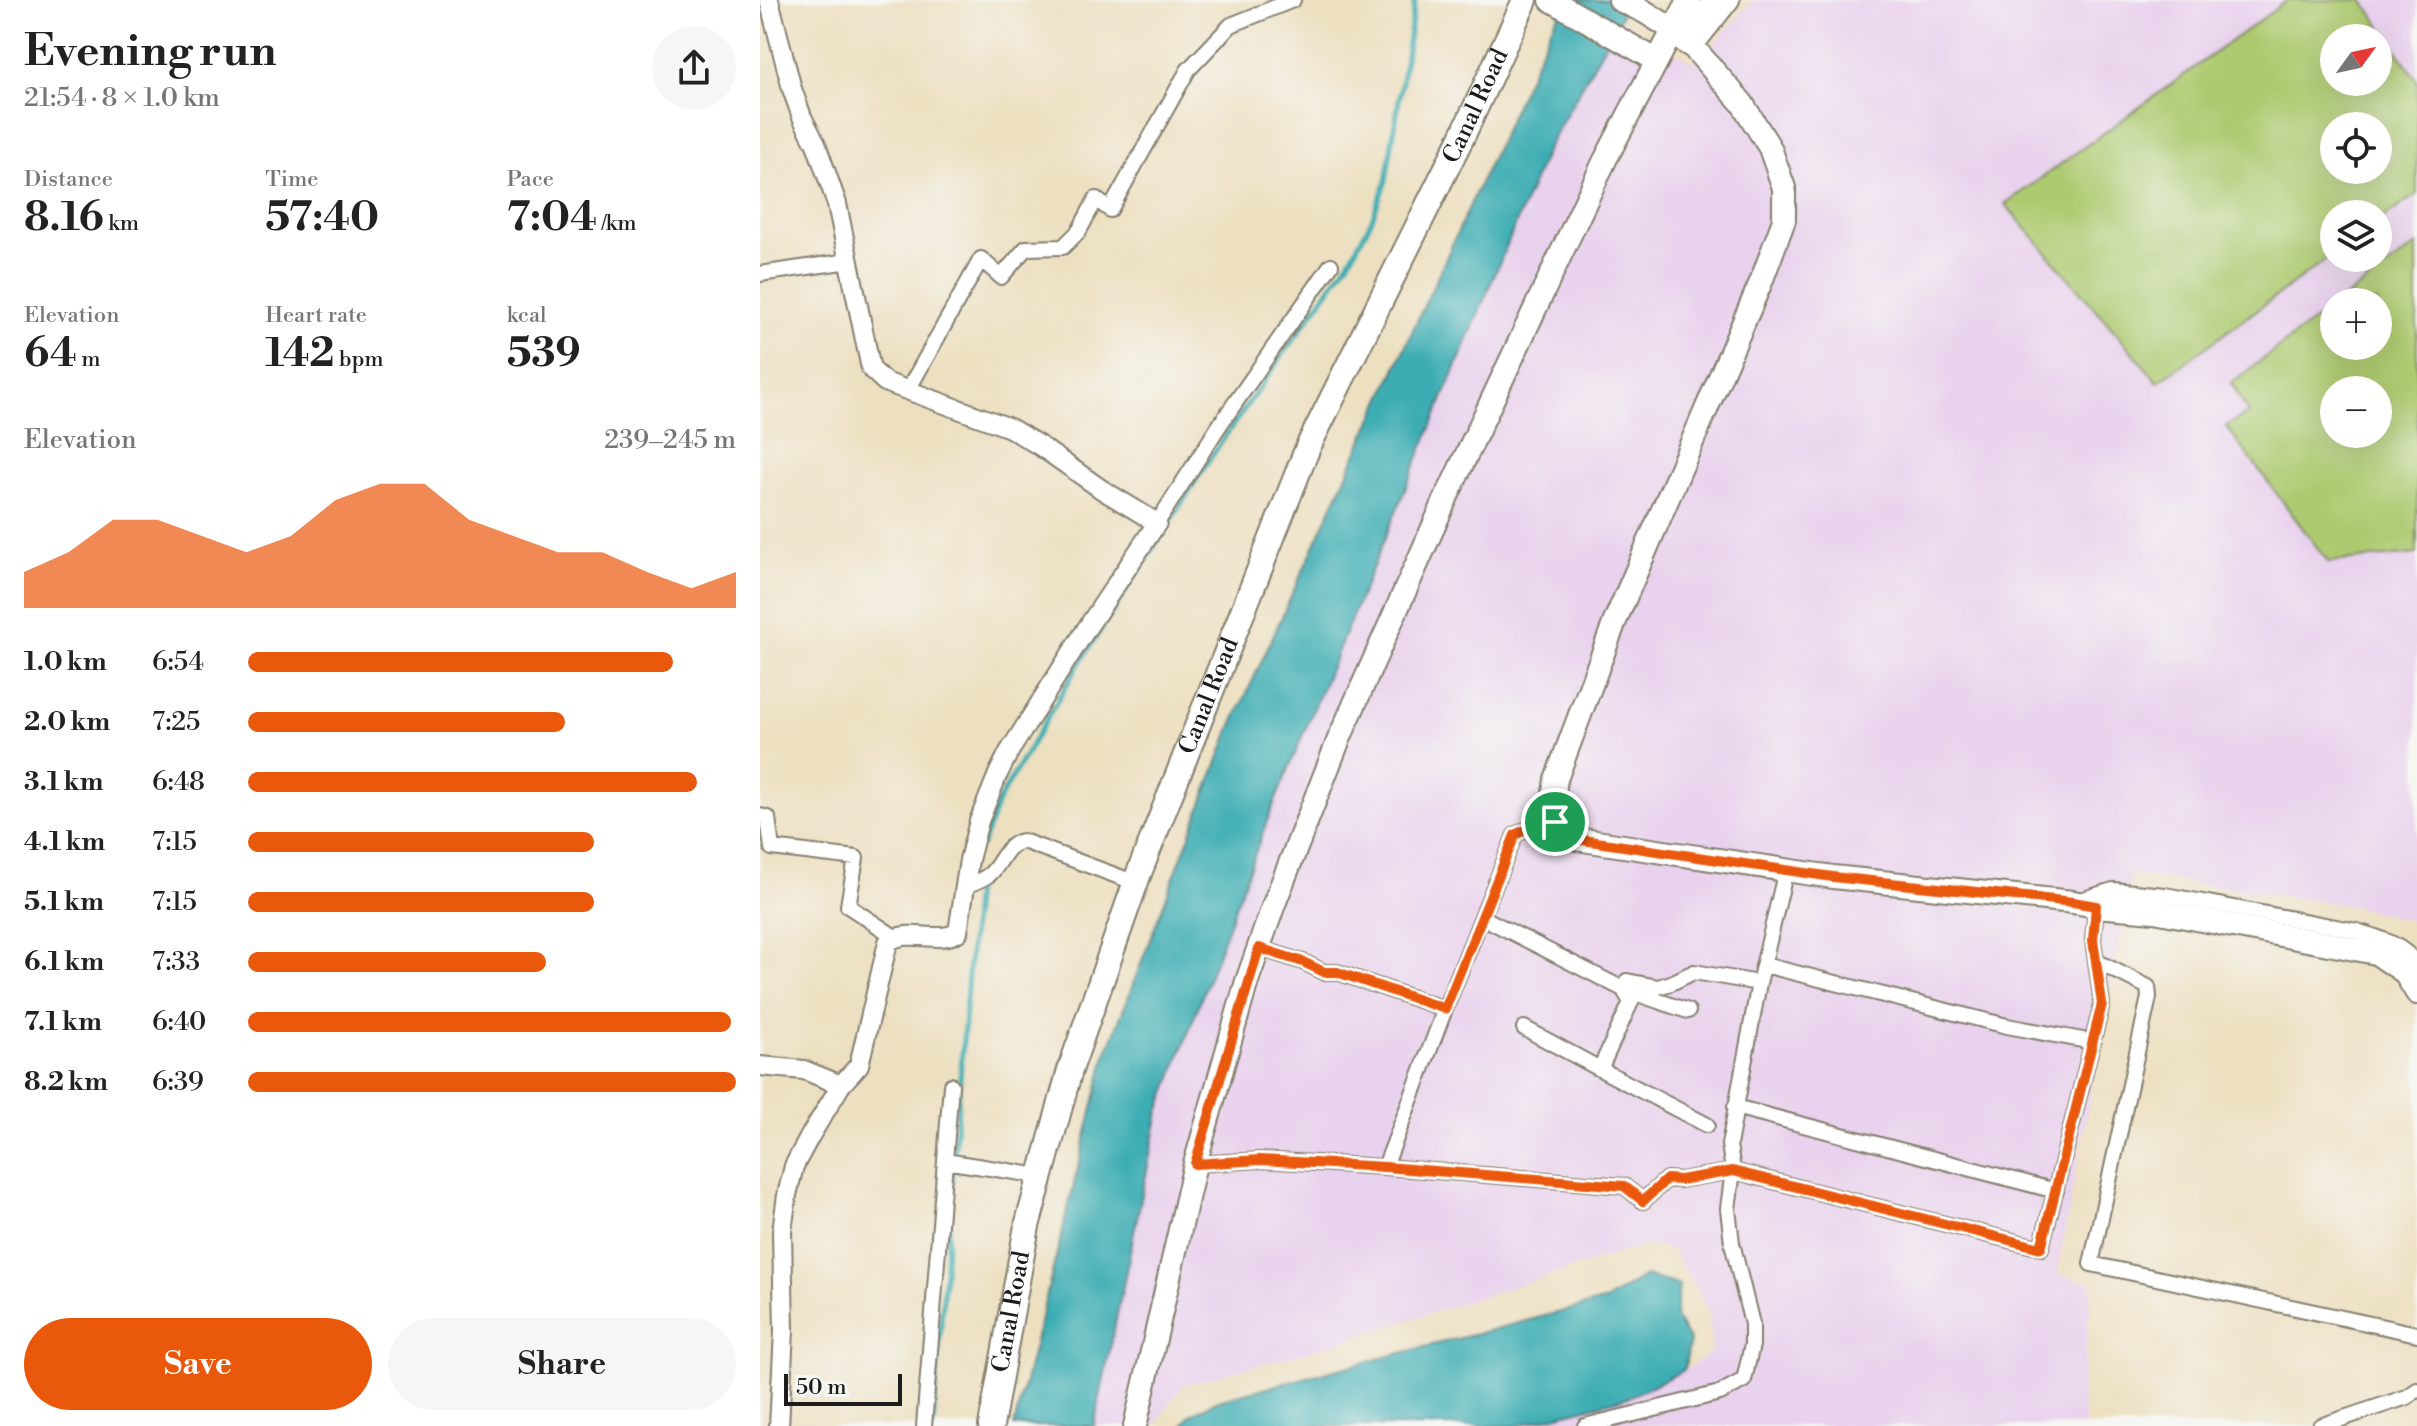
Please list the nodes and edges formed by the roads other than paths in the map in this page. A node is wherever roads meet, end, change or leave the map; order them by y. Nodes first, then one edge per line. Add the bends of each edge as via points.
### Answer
1 (769, 0) edge
2 (1293, 0) edge
3 (1525, 0) edge
4 (1620, 0) edge
5 (1689, 0) edge
6 (1713, 0) edge
7 (1730, 0) edge
8 (1555, 2) edge
9 (1682, 39) junction
10 (1656, 60) junction
11 (849, 261) junction
12 (1331, 265) dead end
13 (760, 274) edge
14 (908, 390) junction
15 (1157, 523) junction
16 (760, 816) edge
17 (1555, 822) junction
18 (1786, 870) junction
19 (1136, 883) junction
20 (965, 886) junction
21 (2073, 902) junction
22 (2096, 906) junction
23 (1482, 917) junction
24 (895, 937) junction
25 (1259, 948) junction
26 (2098, 962) junction
27 (1764, 965) junction
28 (2417, 965) edge
29 (1759, 983) junction
30 (1623, 989) junction
31 (2417, 993) edge
32 (1445, 1009) junction
33 (1688, 1011) dead end
34 (1524, 1028) dead end
35 (2093, 1042) junction
36 (760, 1066) edge
37 (1600, 1069) junction
38 (841, 1085) junction
39 (951, 1085) dead end
40 (1735, 1107) junction
41 (1707, 1125) dead end
42 (945, 1161) junction
43 (1195, 1164) junction
44 (1385, 1167) junction
45 (1733, 1171) junction
46 (1040, 1176) junction
47 (2056, 1191) junction
48 (2417, 1334) edge
49 (2417, 1390) edge
50 (779, 1426) edge
51 (924, 1426) edge
52 (991, 1426) edge
53 (1135, 1426) edge
54 (1585, 1426) edge
55 (2320, 1426) edge

1 - 11 street via 792,89 837,204
2 - 14 street via 1231,25 1188,70 1110,210 1096,199 1079,231 1063,247 1026,248 1001,277 981,259
3 - 19 main road, Canal Road via 1308,447
4 - 9 main road
5 - 9 main road
6 - 9 street
7 - 9 street
8 - 10 main road
9 - 10 main road
9 - 17 main road via 1742,103 1770,148 1784,188 1784,220 1615,621 1556,779
10 - 25 main road via 1535,304 1397,609 1339,739
11 - 13 street
11 - 14 street via 871,369 878,378
12 - 15 street
14 - 15 street via 1010,428
15 - 20 street via 1009,752 979,821
16 - 24 street via 768,818 772,848 856,858 848,906
17 - 18 main road via 1576,839
17 - 23 street via 1515,835
18 - 21 main road
18 - 27 street
19 - 20 street via 1017,841 995,868
19 - 46 main road, Canal Road via 1070,1070
20 - 24 street via 958,932
21 - 22 main road
21 - 28 street via 2113,890 2196,901 2357,931 2400,947
22 - 26 street via 2093,940
22 - 31 main road via 2154,911 2376,953 2404,972
23 - 30 street
23 - 32 street
24 - 38 street via 888,942 859,1065
25 - 32 street
25 - 43 main road
26 - 35 street via 2102,1004
26 - 48 street via 2148,987 2149,997 2091,1264
27 - 29 street
27 - 35 street via 2007,1026
29 - 30 street via 1694,972 1658,987 1627,981
29 - 40 street
30 - 33 street
30 - 37 street via 1631,1002
32 - 44 street
34 - 37 street
35 - 47 street
36 - 38 street via 804,1070
37 - 41 street
38 - 50 street via 794,1166 787,1195
39 - 42 street
40 - 45 street via 1729,1145
40 - 47 street
42 - 46 street
42 - 51 street
43 - 44 street via 1260,1160
43 - 53 main road
44 - 45 street via 1624,1186 1643,1201 1667,1179
45 - 47 street via 2041,1248
45 - 54 street via 1728,1209 1732,1243 1752,1324 1744,1380 1720,1393
46 - 52 main road, Canal Road
49 - 55 street

